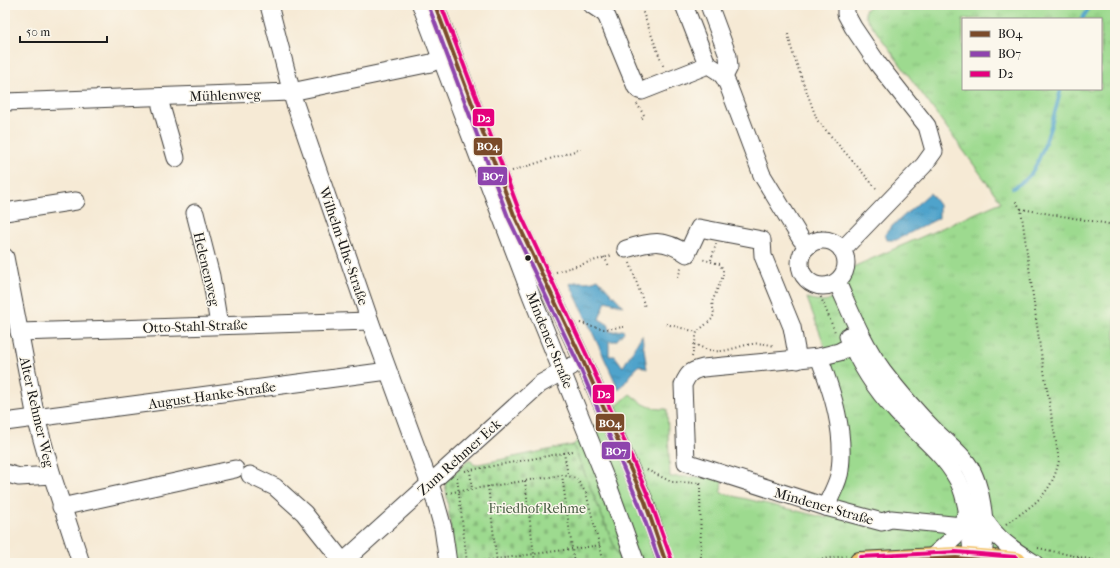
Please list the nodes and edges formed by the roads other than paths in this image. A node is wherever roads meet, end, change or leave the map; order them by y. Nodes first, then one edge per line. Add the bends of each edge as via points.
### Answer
1 (269, 5) edge
2 (422, 5) edge
3 (435, 5) edge
4 (592, 5) edge
5 (684, 5) edge
6 (709, 5) edge
7 (846, 5) edge
8 (442, 58) junction
9 (707, 64) junction
10 (724, 77) junction
11 (291, 92) junction
12 (161, 97) junction
13 (5, 102) edge
14 (176, 158) dead end
15 (76, 201) dead end
16 (5, 212) edge
17 (195, 213) dead end
18 (804, 242) junction
19 (845, 247) junction
20 (626, 249) road end
21 (5, 257) edge
22 (838, 282) junction
23 (370, 321) junction
24 (219, 325) junction
25 (19, 332) junction
26 (851, 346) junction
27 (819, 357) junction
28 (792, 360) junction
29 (583, 361) junction
30 (562, 371) junction
31 (388, 372) junction
32 (36, 418) junction
33 (5, 422) edge
34 (5, 474) edge
35 (52, 475) junction
36 (432, 491) junction
37 (61, 506) junction
38 (826, 507) junction
39 (970, 518) junction
40 (856, 559) edge
41 (930, 559) junction
42 (977, 561) edge
43 (343, 562) edge
44 (81, 563) edge
45 (448, 563) edge
46 (636, 563) edge
47 (666, 563) edge
48 (1016, 563) edge
49 (1034, 563) edge

1 - 11 street, Wilhelm-Uhe-Straße
2 - 8 street, Mindener Straße
3 - 29 street, Mindener Straße via 514,215
4 - 9 street via 604,13 639,90 642,91
5 - 9 street
6 - 10 street via 728,56 729,67
7 - 19 street via 846,14 853,27 878,64 927,126 934,150 924,166
8 - 11 street, Mühlenweg via 431,63
8 - 30 street, Mindener Straße
9 - 10 street
10 - 18 street via 762,175
11 - 12 street, Mühlenweg
11 - 23 street, Wilhelm-Uhe-Straße
12 - 13 street, Mühlenweg
12 - 14 street via 161,106
15 - 16 street
17 - 24 street, Helenenweg via 211,276
18 - 19 street via 826,240
18 - 22 street via 800,268 805,278 815,285
19 - 22 street via 846,268
20 - 28 street via 644,243 659,242 676,246 687,254 699,228 762,240 763,256 792,327
21 - 25 street, Alter Rehmer Weg
22 - 26 street
23 - 24 street, Otto-Stahl-Straße
23 - 31 street, Wilhelm-Uhe-Straße
24 - 25 street, Otto-Stahl-Straße
25 - 32 street, Alter Rehmer Weg
26 - 27 street
26 - 39 street via 883,371 906,400 968,464 977,485
27 - 28 street
27 - 38 street via 839,420 841,447 840,472
28 - 38 street, Mindener Straße via 691,371 683,385 686,462
29 - 30 street, Zum Rehmer Eck
29 - 47 street, Mindener Straße via 645,502
30 - 36 street, Zum Rehmer Eck via 540,384
30 - 46 street, Mindener Straße
31 - 32 street, August-Hanke-Straße
31 - 36 street, Wilhelm-Uhe-Straße
32 - 33 street, August-Hanke-Straße
32 - 35 street, Alter Rehmer Weg
34 - 35 street via 19,477
35 - 37 street, Alter Rehmer Weg
36 - 43 street, Zum Rehmer Eck
36 - 45 street, Wilhelm-Uhe-Straße via 443,528
37 - 43 street via 242,472 275,487 304,513
37 - 44 street, Alter Rehmer Weg
38 - 39 street, Mindener Straße via 882,522 891,519
39 - 41 street via 955,537
39 - 42 street via 984,542
39 - 49 street
40 - 41 main road
41 - 42 main road
42 - 48 main road

